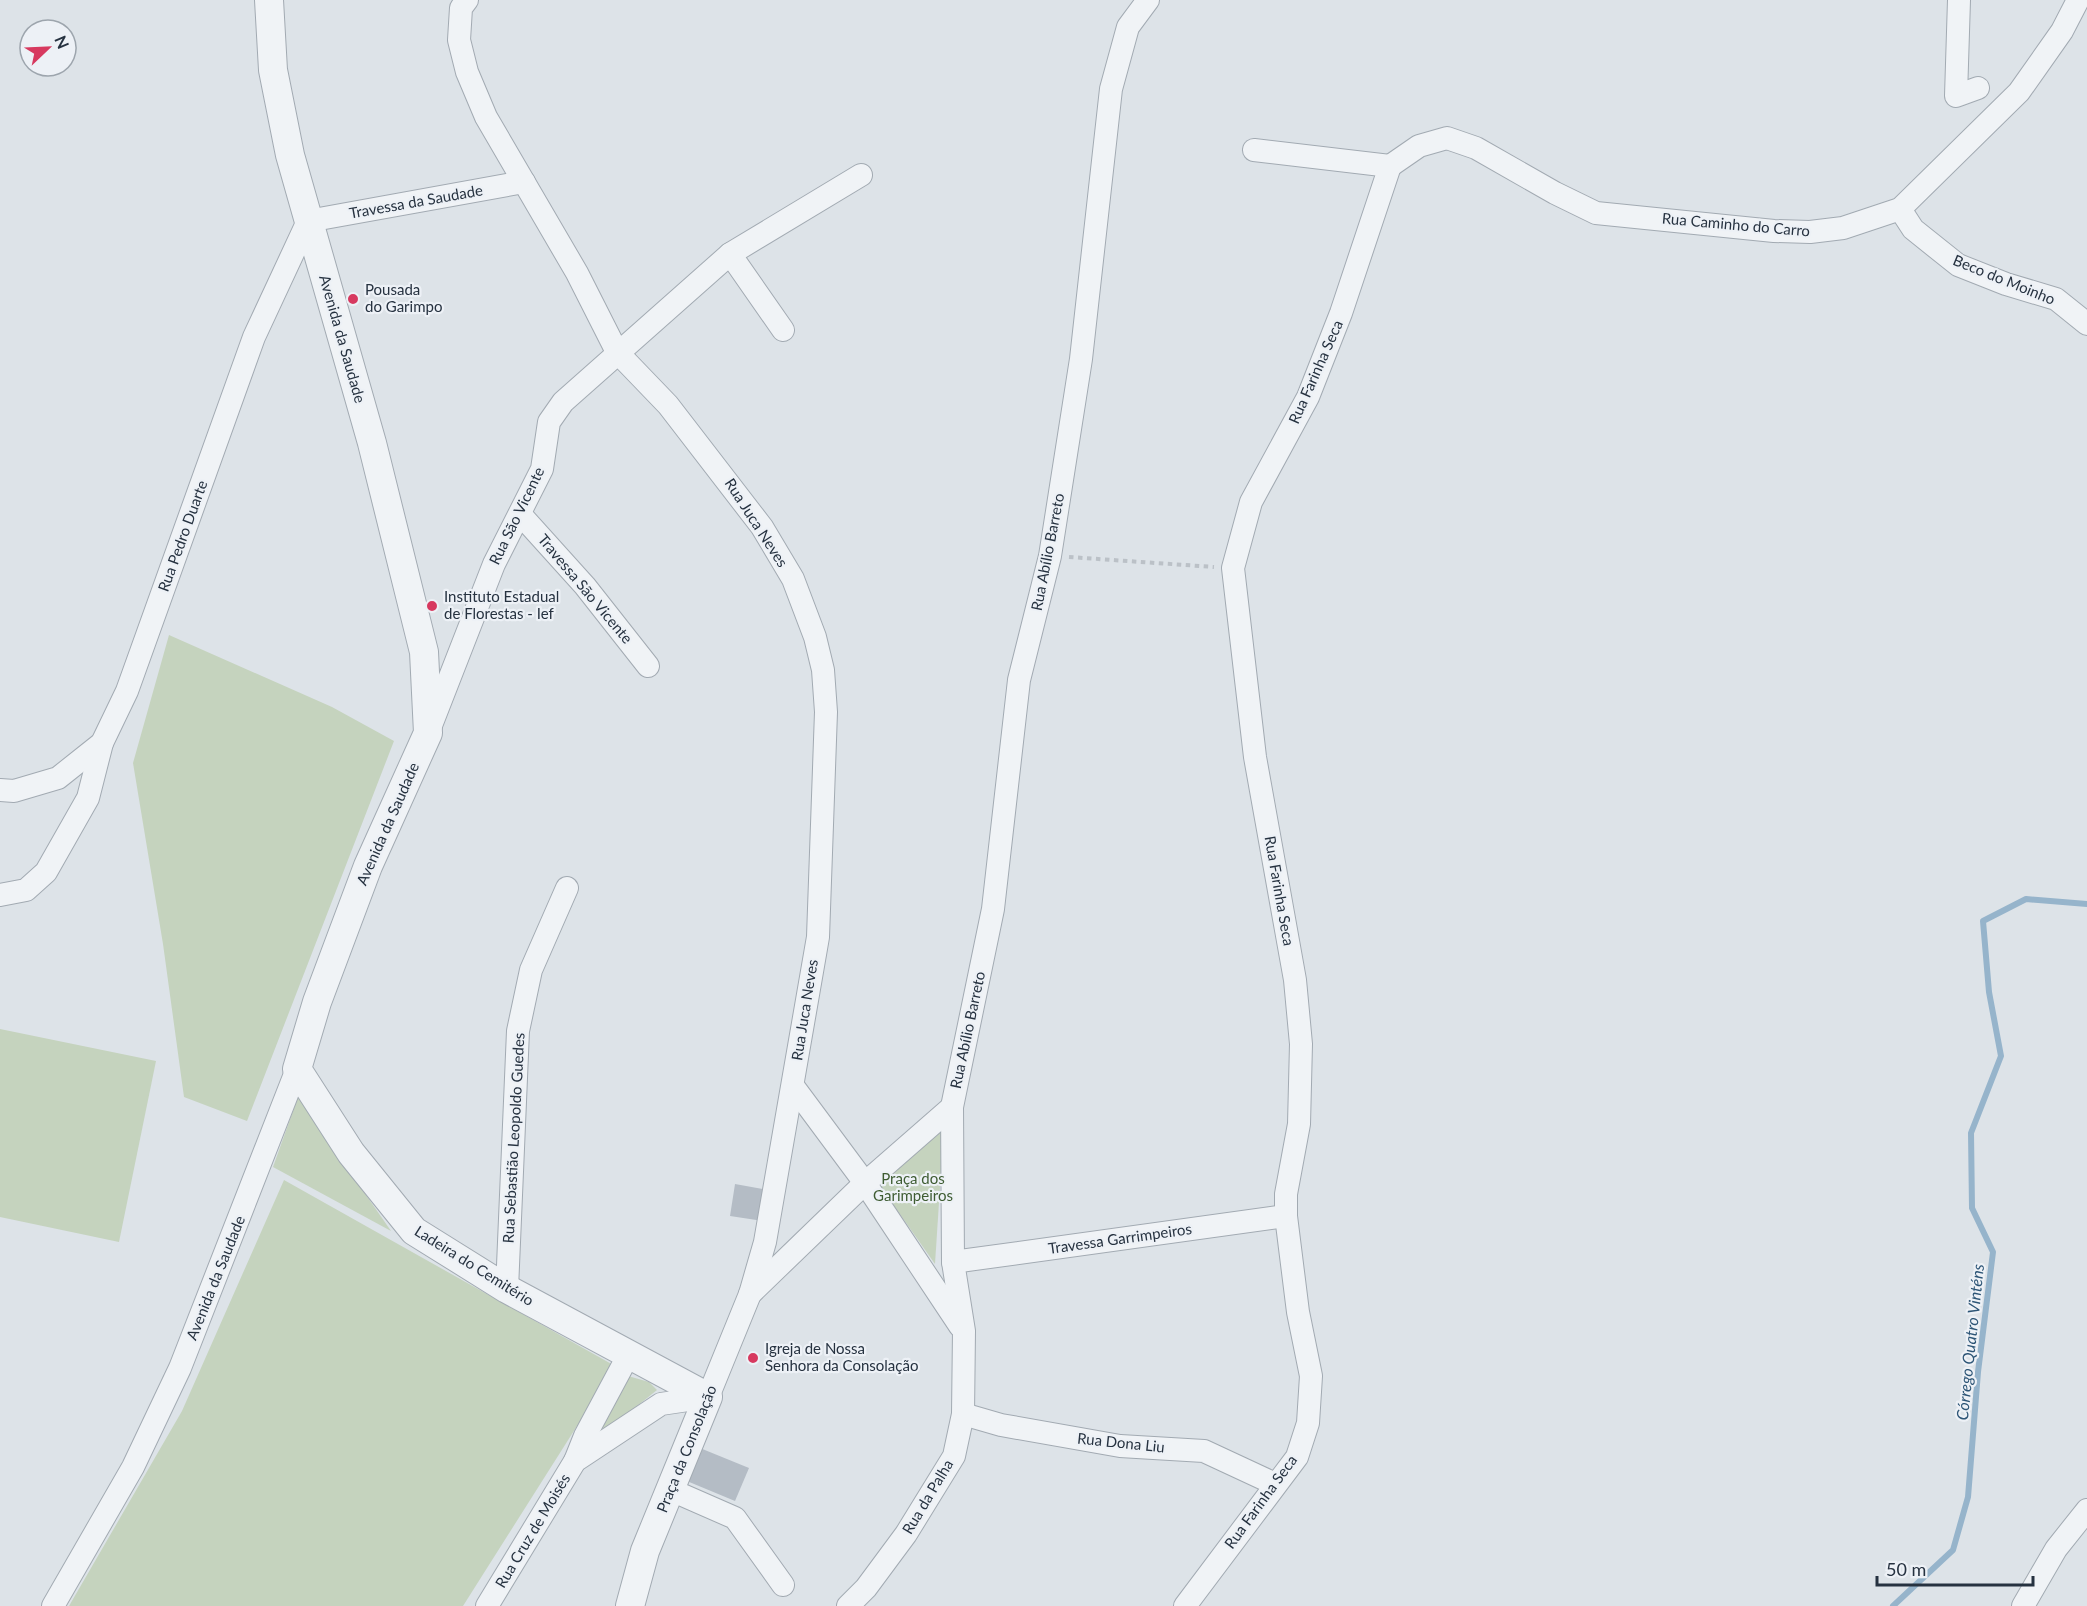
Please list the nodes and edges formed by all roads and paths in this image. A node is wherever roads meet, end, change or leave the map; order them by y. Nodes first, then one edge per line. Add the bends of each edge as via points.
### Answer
1 (269, 0) edge
2 (467, 0) edge
3 (1148, 0) edge
4 (1959, 0) edge
5 (2078, 0) edge
6 (1978, 88) dead end
7 (1254, 150) dead end
8 (1390, 166) junction
9 (861, 175) dead end
10 (524, 182) junction
11 (1900, 209) junction
12 (308, 221) junction
13 (730, 254) junction
14 (2087, 324) edge
15 (783, 330) dead end
16 (617, 352) junction
17 (520, 514) junction
18 (1050, 556) junction
19 (1233, 568) junction
20 (648, 666) dead end
21 (428, 733) junction
22 (102, 743) junction
23 (0, 790) edge
24 (567, 888) dead end
25 (0, 895) edge
26 (297, 1069) junction
27 (793, 1086) junction
28 (952, 1107) junction
29 (865, 1183) junction
30 (1286, 1216) junction
31 (953, 1262) junction
32 (507, 1289) junction
33 (750, 1294) junction
34 (964, 1331) junction
35 (628, 1354) junction
36 (708, 1397) junction
37 (963, 1414) junction
38 (575, 1461) junction
39 (1275, 1484) junction
40 (671, 1490) junction
41 (2087, 1510) edge
42 (783, 1585) dead end
43 (53, 1606) edge
44 (487, 1606) edge
45 (630, 1606) edge
46 (848, 1606) edge
47 (1185, 1606) edge
48 (2023, 1606) edge

1 - 12 street, Avenida da Saudade via 273,70
2 - 10 street, Rua Juca Neves via 461,8 459,40 467,72 486,117
3 - 18 street, Rua Abílio Barreto via 1128,27 1111,89 1081,359
4 - 6 street via 1956,96
5 - 11 street, Rua Caminho do Carro via 2062,31 2019,92
7 - 8 street
8 - 11 street, Rua Caminho do Carro via 1419,146 1447,138 1476,148 1596,213 1810,232 1843,228
8 - 19 street, Rua Farinha Seca via 1341,313 1308,397 1251,502
9 - 13 street, Rua São Vicente
10 - 12 street, Travessa da Saudade
10 - 16 street, Rua Juca Neves
11 - 14 street, Beco do Moinho via 1913,229 1958,265 2056,299
12 - 21 street, Avenida da Saudade via 372,443 424,652
12 - 22 street, Rua Pedro Duarte via 255,336 128,691
13 - 15 street
13 - 16 street, Rua São Vicente
16 - 17 street, Rua São Vicente via 563,402 549,422 542,469
16 - 27 street, Rua Juca Neves via 674,412 762,527 793,579 815,638 826,712 818,937
17 - 20 street, Travessa São Vicente via 585,586
17 - 21 street, Rua São Vicente via 470,619
18 - 19 path
18 - 28 street, Rua Abílio Barreto via 1019,680 993,909
19 - 30 street, Rua Farinha Seca via 1254,757 1295,980 1301,1044 1299,1124 1286,1194
21 - 26 street, Avenida da Saudade via 368,866 317,1002
22 - 23 street, Rua Pedro Duarte via 58,778 14,791
22 - 25 street via 88,798 46,872 26,890
24 - 32 street, Rua Sebastião Leopoldo Guedes via 531,970 518,1031
26 - 32 street, Ladeira do Cemitério via 351,1153 414,1231
26 - 43 street, Avenida da Saudade via 180,1368 133,1467
27 - 29 street
27 - 33 street, Rua Juca Neves via 776,1191
28 - 29 street
28 - 31 street, Rua Abílio Barreto
29 - 33 street
29 - 34 street
30 - 31 street, Travessa Garrimpeiros
30 - 39 street, Rua Farinha Seca via 1311,1376 1308,1423 1297,1457
31 - 34 street, Rua da Palha
32 - 35 street, Ladeira do Cemitério
33 - 36 street, Praça da Consolação
34 - 37 street, Rua da Palha
35 - 36 street, Ladeira do Cemitério
35 - 38 street
36 - 38 street, Rua Cruz de Moisés via 661,1404
36 - 40 street, Praça da Consolação
37 - 39 street, Rua Dona Liu via 1001,1425 1120,1446 1204,1451
37 - 46 street, Rua da Palha via 954,1456 906,1534
38 - 44 street, Rua Cruz de Moisés
39 - 47 street, Rua Farinha Seca
40 - 42 street via 735,1518
40 - 45 street, Praça da Consolação via 645,1551
41 - 48 street via 2056,1549

